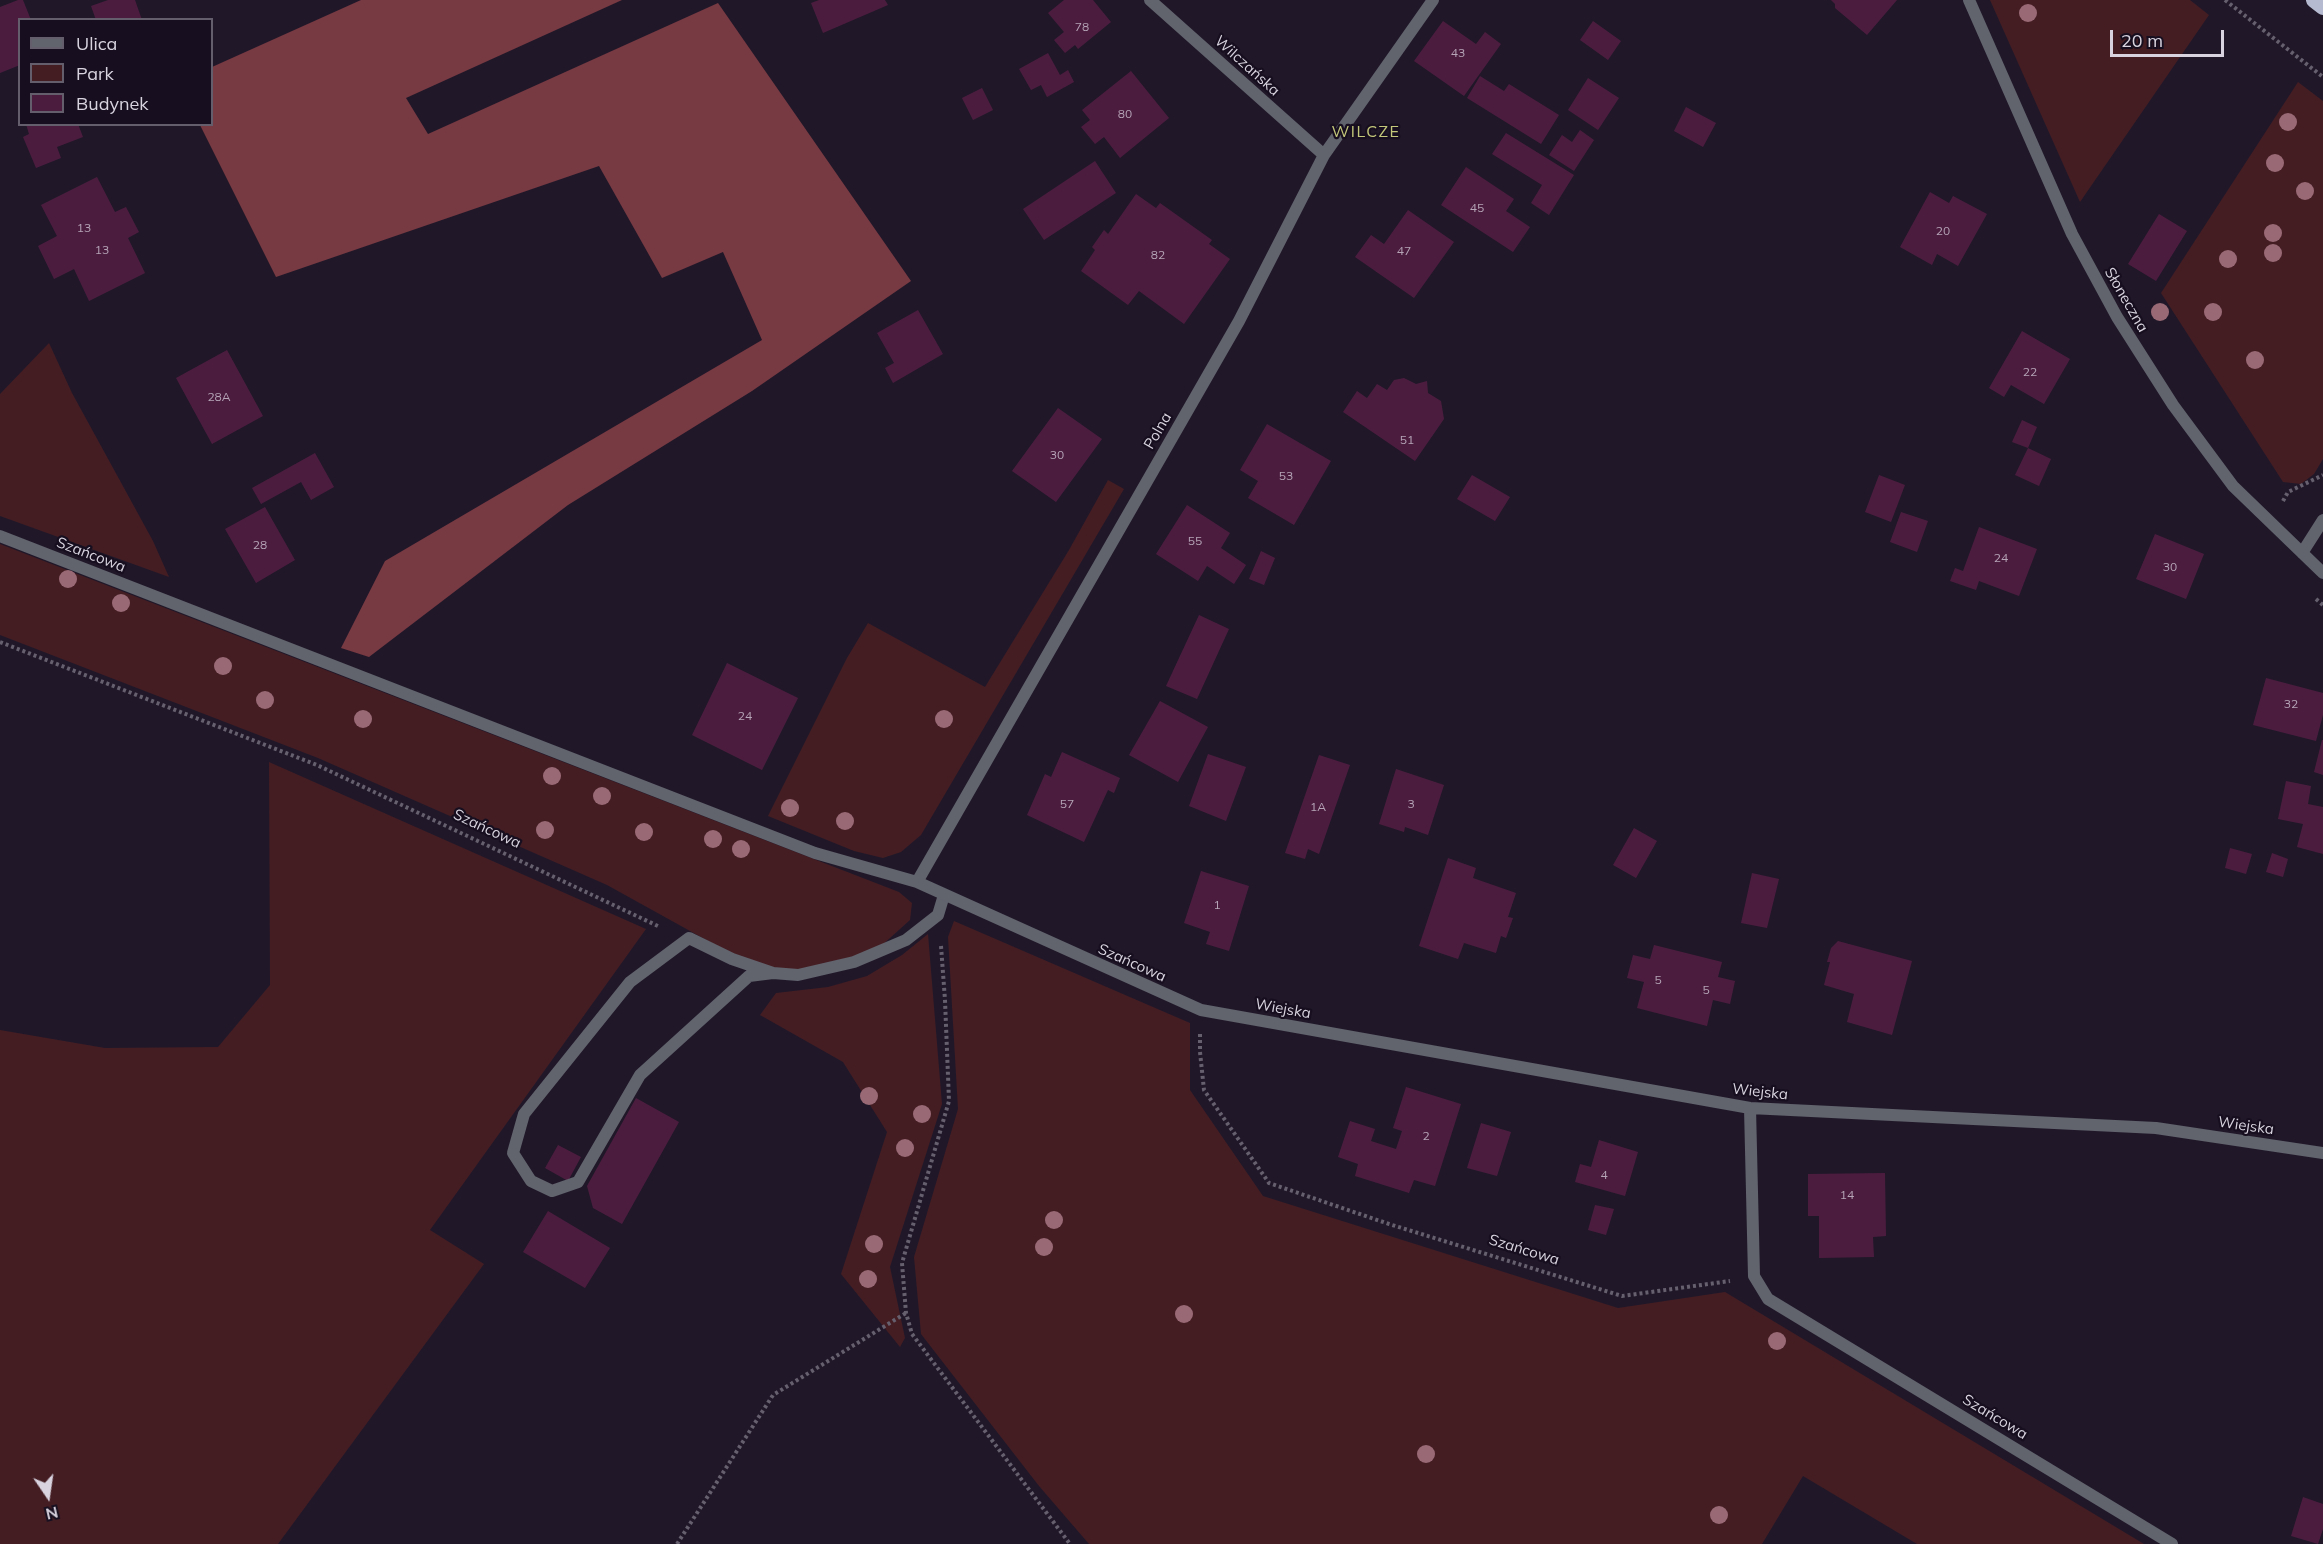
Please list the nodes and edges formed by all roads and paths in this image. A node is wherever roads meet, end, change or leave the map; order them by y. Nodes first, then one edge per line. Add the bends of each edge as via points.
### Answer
1 (1150, 0) edge
2 (1433, 0) edge
3 (1969, 0) edge
4 (2225, 0) edge
5 (2314, 0) edge
6 (2323, 7) edge
7 (2323, 77) edge
8 (1324, 155) junction
9 (2323, 475) edge
10 (2323, 520) edge
11 (2270, 522) junction
12 (0, 536) edge
13 (2302, 553) junction
14 (2323, 573) edge
15 (0, 642) edge
16 (917, 882) junction
17 (944, 895) junction
18 (938, 915) junction
19 (689, 938) junction
20 (773, 973) junction
21 (1201, 1010) junction
22 (1750, 1108) junction
23 (2323, 1153) edge
24 (1754, 1276) junction
25 (906, 1313) junction
26 (677, 1544) edge
27 (1070, 1544) edge
28 (2172, 1544) edge

1 - 8 street, WiIczańska
2 - 8 street, Polna
3 - 11 street, Słoneczna via 2072,234 2117,317 2173,405 2233,486
4 - 7 path
5 - 6 highway
8 - 16 street, Polna via 1239,321
9 - 11 path via 2288,492
10 - 13 street
11 - 13 street, Słoneczna
12 - 16 street, Szańcowa via 815,853
13 - 14 street, Słoneczna
15 - 19 path, Szańcowa via 317,765
16 - 17 street, Szańcowa
17 - 18 street
17 - 21 street, Szańcowa
18 - 20 street via 906,940 854,963 798,975
18 - 25 path via 949,1101 902,1263
19 - 20 street
19 - 20 street via 630,982 524,1114 513,1153 531,1180 552,1191 578,1182 640,1075 749,976
21 - 22 street, Wiejska
21 - 24 path, Szańcowa via 1204,1090 1269,1183 1622,1296
22 - 23 street, Wiejska via 2156,1128
22 - 24 street
24 - 28 street, Szańcowa via 1768,1299
25 - 26 path via 773,1395
25 - 27 path via 912,1334

